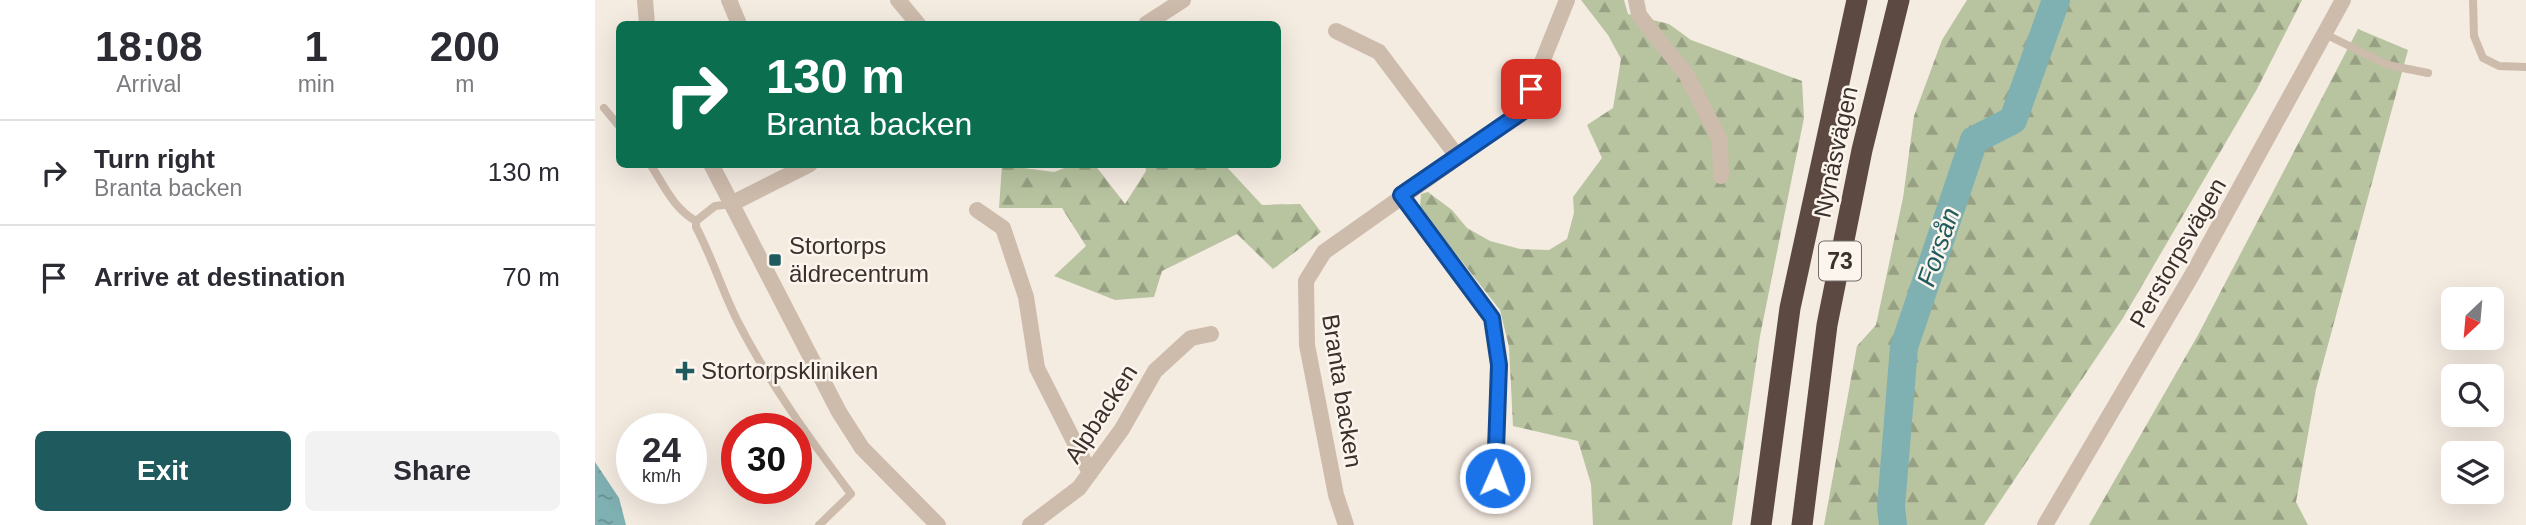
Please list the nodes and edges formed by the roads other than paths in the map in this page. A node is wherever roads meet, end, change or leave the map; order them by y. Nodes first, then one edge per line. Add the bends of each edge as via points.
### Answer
1 (645, 0) edge
2 (729, 0) edge
3 (898, 0) edge
4 (1183, 0) edge
5 (1567, 0) edge
6 (1636, 0) edge
7 (1857, 0) edge
8 (1899, 0) edge
9 (2343, 0) edge
10 (2473, 0) edge
11 (647, 21) edge
12 (738, 21) edge
13 (916, 21) edge
14 (1151, 21) edge
15 (1336, 31) dead end
16 (2327, 35) junction
17 (2526, 67) edge
18 (2428, 73) dead end
19 (604, 108) dead end
20 (616, 122) edge
21 (1457, 156) junction
22 (652, 168) edge
23 (713, 168) edge
24 (789, 169) edge
25 (1721, 176) dead end
26 (1401, 195) junction
27 (733, 203) junction
28 (977, 210) dead end
29 (696, 221) junction
30 (1211, 334) dead end
31 (1090, 473) junction
32 (1487, 501) dead end
33 (819, 525) edge
34 (938, 525) edge
35 (1030, 525) edge
36 (1346, 525) edge
37 (1761, 525) edge
38 (1802, 525) edge
39 (2045, 525) edge

1 - 11 street
2 - 12 street
3 - 13 street
4 - 14 street
5 - 21 street, Branta backen via 1522,112
6 - 25 street via 1639,15 1686,74 1720,140
7 - 37 highway, Nynäsvägen / 73 via 1790,308
8 - 38 highway, Nynäsvägen / 73 via 1862,150 1827,325
9 - 16 street, Perstorpsvägen
10 - 17 lane via 2474,36 2483,58 2499,66
15 - 21 street via 1379,52
16 - 18 lane via 2388,65
16 - 39 street, Perstorpsvägen
19 - 20 lane
21 - 26 street, Branta backen
22 - 29 lane via 666,193
23 - 27 street
24 - 27 street
26 - 32 street via 1492,318 1499,365 1495,478
26 - 36 street, Branta backen via 1324,252 1306,281 1307,345
27 - 29 lane via 715,206
27 - 34 street via 839,412 862,447
28 - 31 street via 1003,228 1026,297 1037,368
29 - 33 lane via 736,319 766,374 851,494
30 - 31 street, Alpbacken via 1191,338 1155,371
31 - 35 street, Alpbacken via 1079,488

